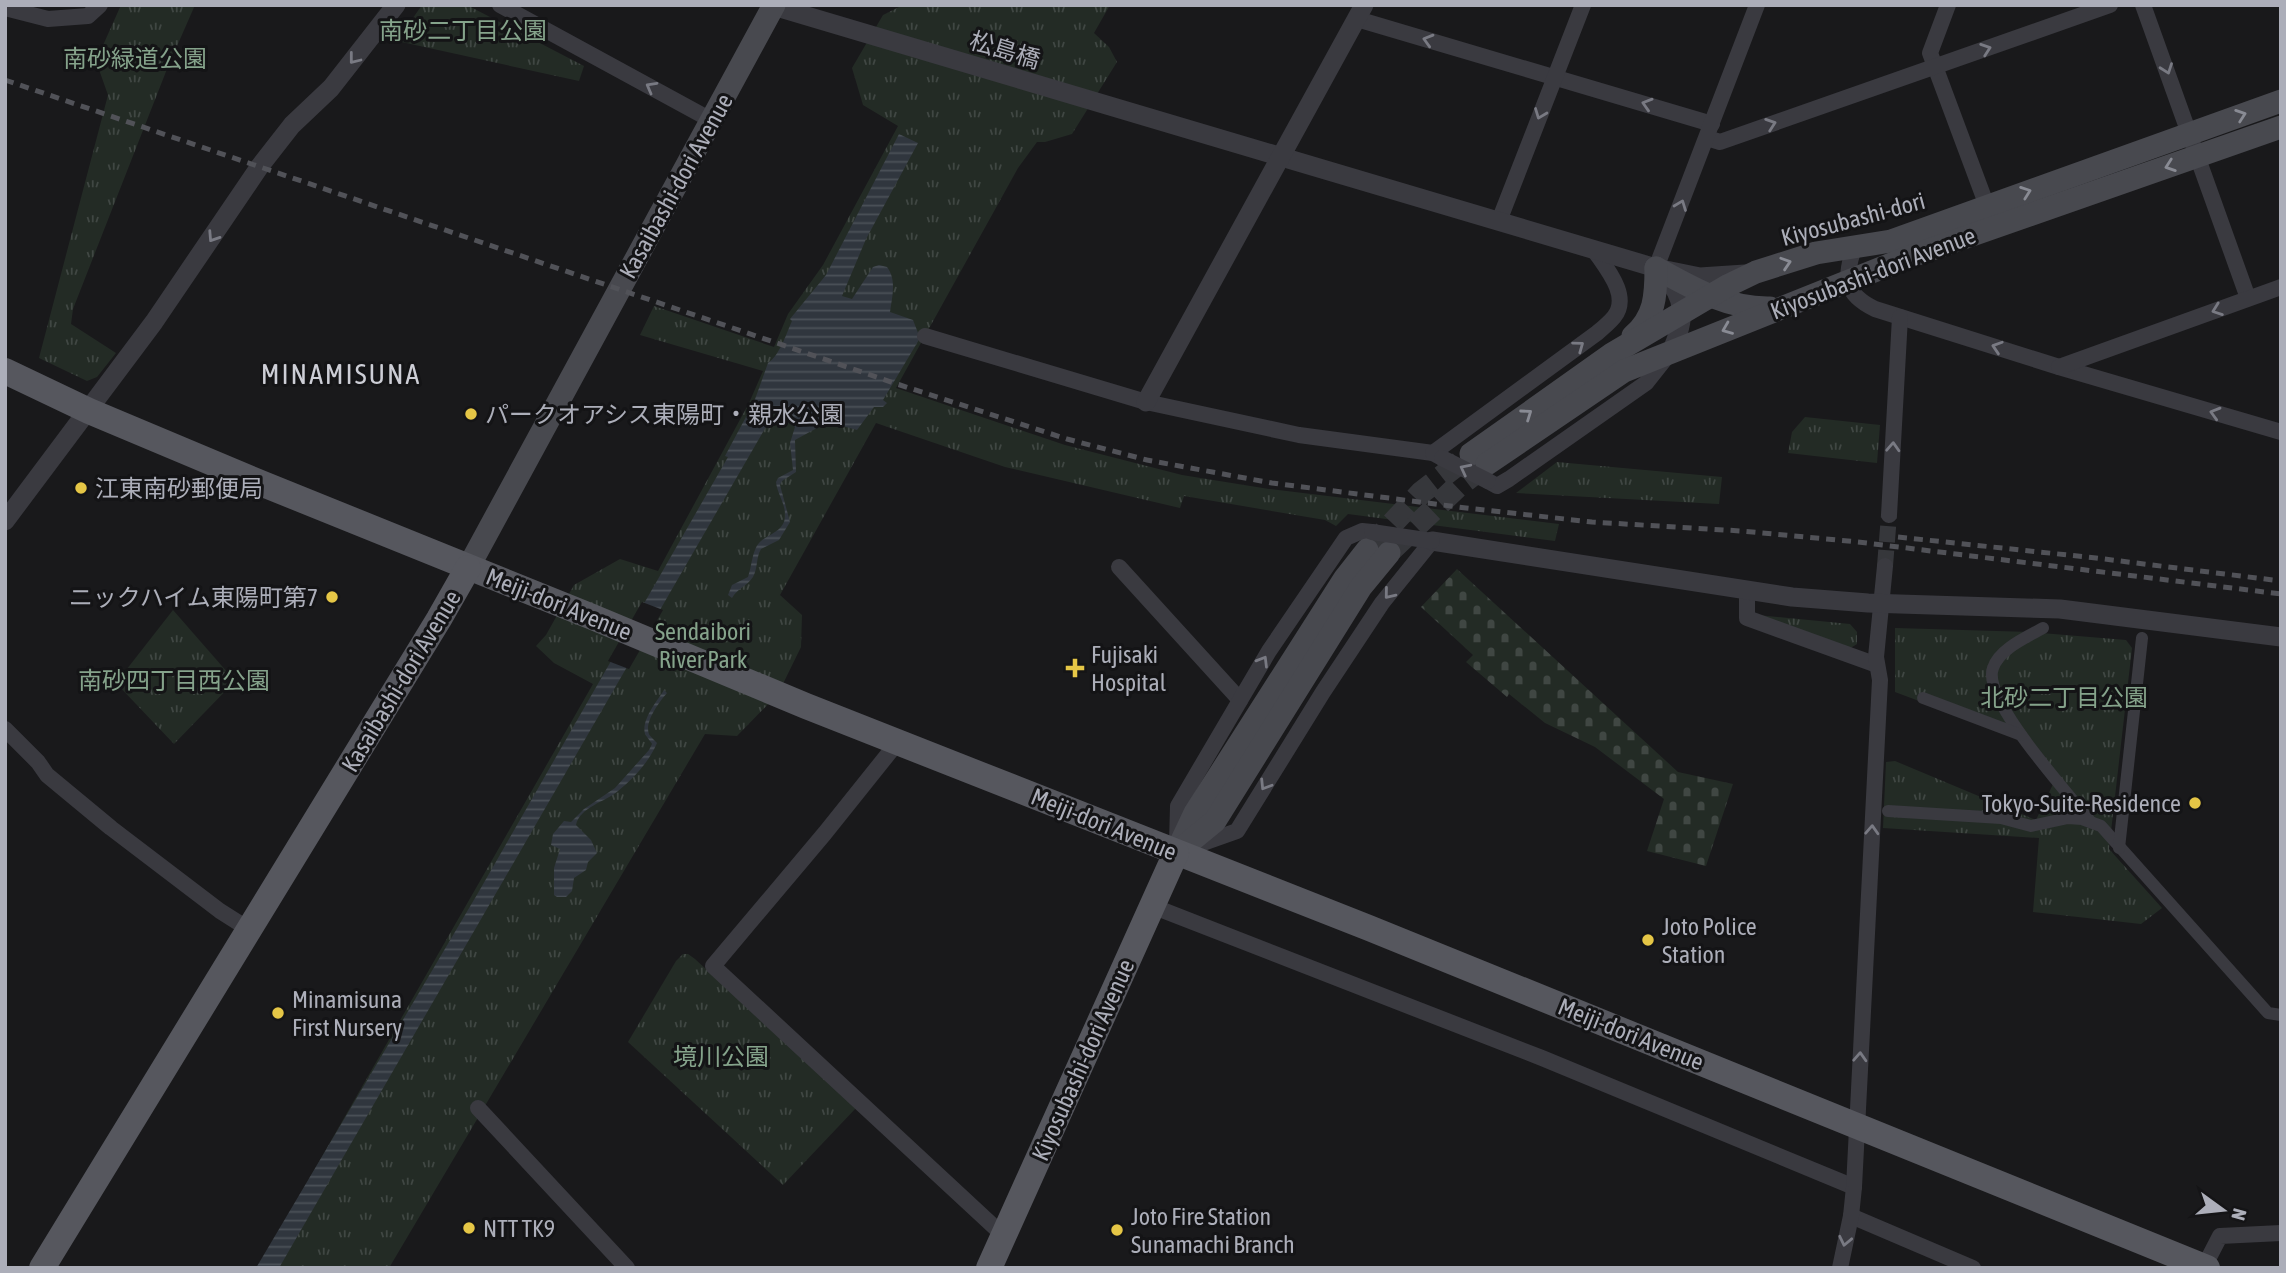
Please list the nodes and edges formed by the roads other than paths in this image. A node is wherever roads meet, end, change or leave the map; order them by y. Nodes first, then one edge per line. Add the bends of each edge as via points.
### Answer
1 (100, 5) edge
2 (396, 5) edge
3 (500, 5) edge
4 (773, 5) edge
5 (1583, 5) edge
6 (1757, 5) edge
7 (1948, 5) edge
8 (2110, 5) edge
9 (2143, 5) edge
10 (5, 8) edge
11 (1360, 12) edge
12 (1935, 67) junction
13 (1555, 76) junction
14 (2281, 101) edge
15 (711, 120) junction
16 (2281, 127) edge
17 (1709, 131) junction
18 (2190, 132) junction
19 (2198, 156) junction
20 (1280, 158) junction
21 (1987, 206) junction
22 (1499, 221) junction
23 (1854, 248) junction
24 (1594, 250) junction
25 (1656, 268) junction
26 (1756, 272) junction
27 (1847, 282) junction
28 (2281, 287) edge
29 (1710, 296) junction
30 (2248, 299) junction
31 (1782, 307) junction
32 (1681, 313) junction
33 (1900, 317) junction
34 (925, 336) dead end
35 (1671, 352) junction
36 (1612, 354) junction
37 (2059, 367) junction
38 (5, 371) edge
39 (1146, 402) junction
40 (89, 411) junction
41 (2281, 432) edge
42 (1437, 456) junction
43 (1482, 466) junction
44 (1889, 515) tunnel mouth
45 (5, 521) edge
46 (1432, 541) junction
47 (1376, 545) junction
48 (1119, 566) dead end
49 (1885, 566) tunnel mouth
50 (468, 568) junction
51 (1747, 590) junction
52 (1882, 604) junction
53 (2043, 628) dead end
54 (2281, 637) edge
55 (2142, 638) dead end
56 (1877, 665) junction
57 (1923, 698) dead end
58 (1240, 700) junction
59 (5, 729) edge
60 (2021, 735) junction
61 (897, 743) junction
62 (1888, 811) dead end
63 (2090, 821) junction
64 (2119, 848) junction
65 (1176, 853) junction
66 (1152, 906) junction
67 (250, 930) junction
68 (2281, 1015) edge
69 (478, 1108) dead end
70 (1857, 1125) junction
71 (1854, 1187) junction
72 (1851, 1216) junction
73 (2281, 1233) edge
74 (1004, 1236) junction
75 (2206, 1267) edge
76 (42, 1268) edge
77 (627, 1268) edge
78 (989, 1268) edge
79 (1840, 1268) edge
80 (1973, 1268) edge

1 - 10 street via 88,16 48,19
2 -> 40 street via 331,88 292,125 260,166
15 -> 3 street
4 - 15 main road, Kasaibashi-dori Avenue
4 - 20 street, 松島橋
5 - 13 street
6 - 17 street
7 - 12 street via 1930,53
12 -> 8 street
9 -> 18 street
13 -> 11 street
11 - 20 street
17 -> 12 street via 1720,142
12 - 21 street
17 -> 13 street
13 -> 22 street
18 -> 14 main road, Kiyosubashi-dori
15 - 50 main road, Kasaibashi-dori Avenue
16 - 19 main road, Kiyosubashi-dori Avenue
25 -> 17 street
18 - 19 street
21 -> 18 main road, Kiyosubashi-dori
19 -> 27 main road, Kiyosubashi-dori Avenue
19 - 30 street
20 - 22 street, 松島橋
20 - 39 street
21 - 23 main road, Kiyosubashi-dori via 1891,241
22 - 24 street, 松島橋
26 -> 23 main road, Kiyosubashi-dori via 1816,253
23 - 27 street
24 - 25 street, 松島橋
42 -> 24 street via 1615,316 1620,304 1618,287
25 - 26 street, 松島橋 via 1700,277
25 - 29 main road
25 - 32 street via 1674,285
25 - 36 main road via 1651,314 1643,328
26 - 29 main road, Kiyosubashi-dori
27 - 31 main road, Kiyosubashi-dori Avenue
27 - 33 street via 1857,300
28 - 30 street
29 - 31 main road via 1751,309
29 - 32 main road, Kiyosubashi-dori
30 -> 37 street
31 -> 35 main road, Kiyosubashi-dori Avenue
32 - 35 street
32 - 36 main road, Kiyosubashi-dori
37 -> 33 street
44 -> 33 street
34 - 39 street
35 - 43 main road, Kiyosubashi-dori Avenue via 1624,371
43 -> 36 main road, Kiyosubashi-dori
41 -> 37 street
38 - 40 main road, Meiji-dori Avenue
39 - 42 street via 1299,435
40 - 45 street
40 - 50 main road, Meiji-dori Avenue
43 -> 42 street, bridge
46 - 47 street, bridge
46 - 51 street
46 -> 65 street via 1382,603 1237,831
58 -> 47 street via 1346,538 1362,531
47 - 65 main road, Kiyosubashi-dori Avenue via 1361,587 1215,821
48 - 58 street
49 - 52 street
50 - 61 main road, Meiji-dori Avenue
50 - 67 main road, Kasaibashi-dori Avenue
51 - 52 street
51 - 56 street via 1747,618
52 - 54 street via 2060,610
52 - 56 street
53 - 60 street via 1998,658 1991,674 1998,699
55 - 64 street
70 -> 56 street via 1880,680
57 - 60 street
58 - 65 street via 1178,806
59 - 67 street via 47,775 111,828
60 - 63 street
61 - 65 main road, Meiji-dori Avenue
61 - 74 street via 713,966
62 - 63 street via 2001,818 2031,826 2068,818
63 - 64 street via 2101,826
64 - 68 street via 2268,1013
65 - 66 main road, Kiyosubashi-dori Avenue
65 - 70 main road, Meiji-dori Avenue
66 - 71 street via 1542,1058
66 - 74 main road, Kiyosubashi-dori Avenue
67 - 76 main road, Kasaibashi-dori Avenue
69 - 77 street
70 - 71 street
70 - 75 main road, Meiji-dori Avenue
71 - 72 street
72 -> 79 street
72 - 80 street
73 - 75 street via 2220,1236
74 - 78 main road, Kiyosubashi-dori Avenue

